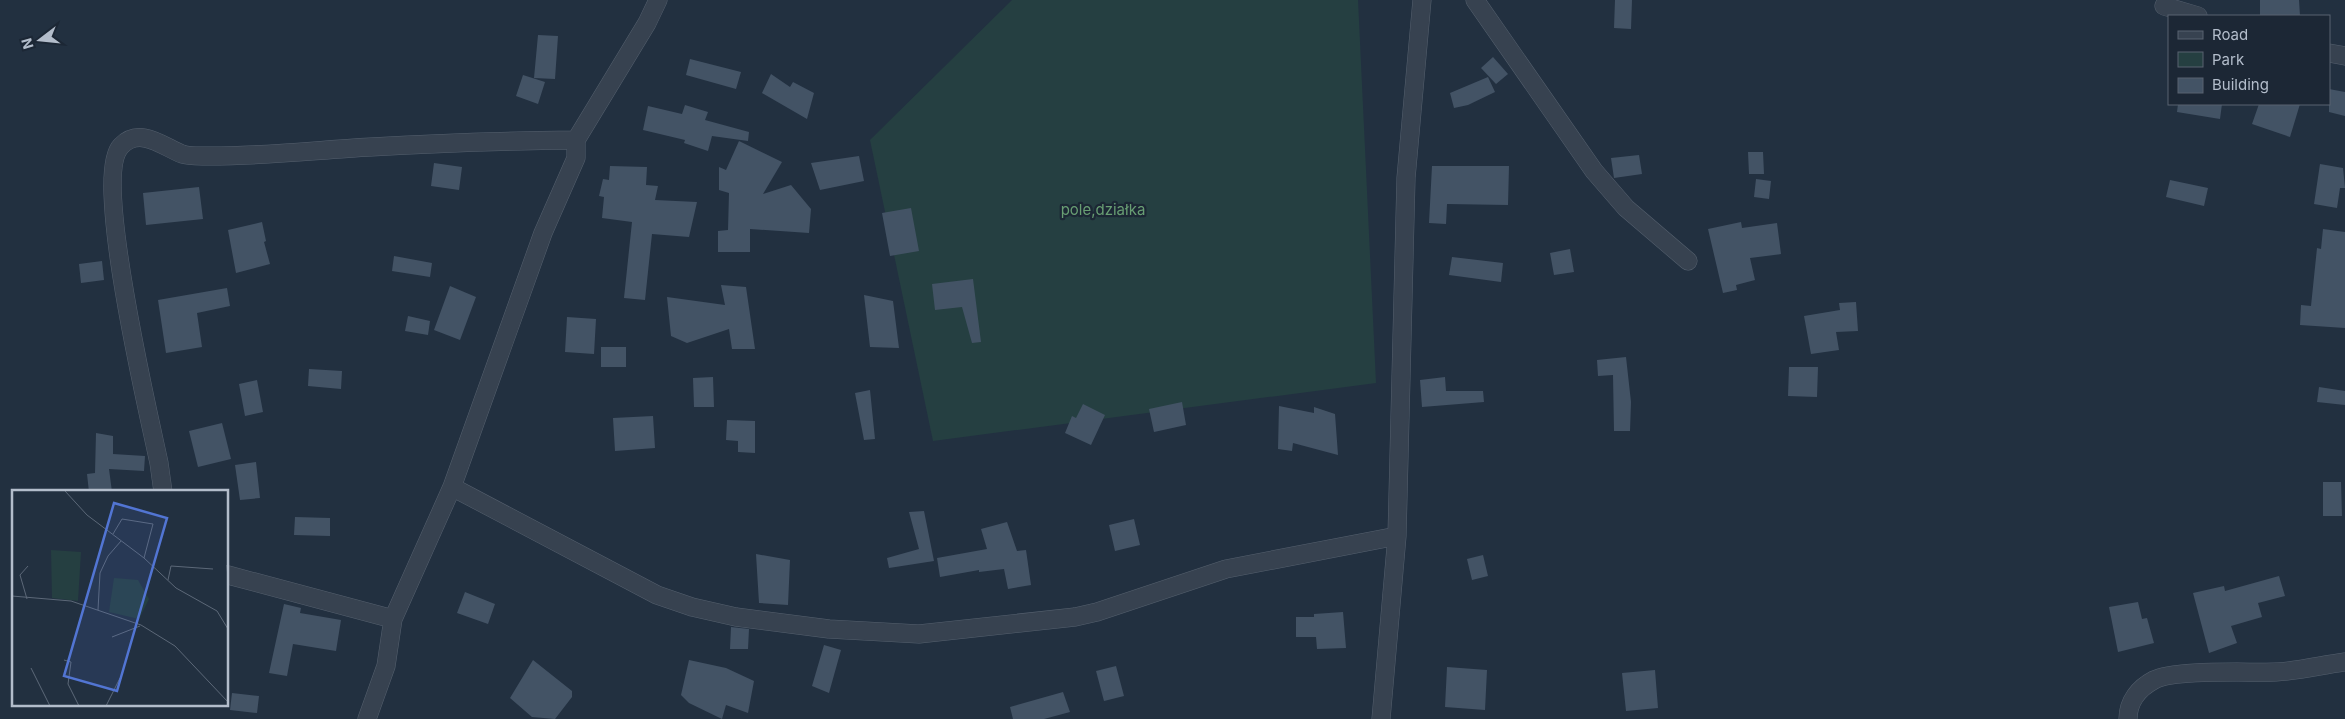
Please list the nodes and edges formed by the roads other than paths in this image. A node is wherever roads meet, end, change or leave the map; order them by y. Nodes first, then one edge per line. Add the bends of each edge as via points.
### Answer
1 (658, 0) edge
2 (1422, 0) edge
3 (1475, 0) edge
4 (2164, 6) dead end
5 (2195, 15) edge
6 (2330, 52) edge
7 (2345, 56) edge
8 (576, 140) junction
9 (1688, 261) dead end
10 (452, 487) junction
11 (163, 490) edge
12 (1397, 536) junction
13 (229, 575) edge
14 (393, 619) junction
15 (2345, 662) edge
16 (367, 719) edge
17 (1381, 719) edge
18 (2128, 719) edge

1 - 8 street
2 - 12 street via 1406,178
3 - 9 street via 1594,171 1626,208
4 - 5 street
6 - 7 street
8 - 10 street via 576,158 543,233
8 - 11 street via 439,143 222,156 182,154 155,139 132,139 121,146 113,165 113,192 122,279
10 - 12 street via 676,602 736,617 829,629 919,634 1075,617 1234,567
10 - 14 street
12 - 17 street
13 - 14 street
14 - 16 street via 386,666
15 - 18 street via 2280,672 2204,673 2156,679 2138,690 2128,711

